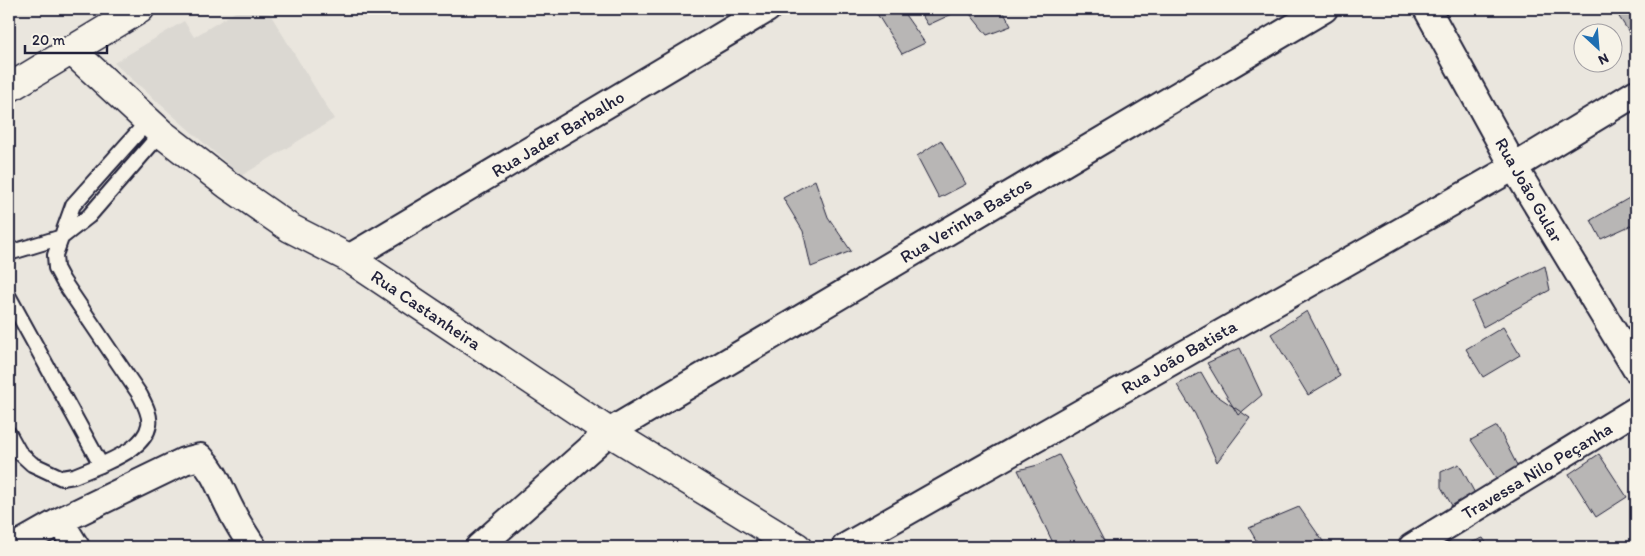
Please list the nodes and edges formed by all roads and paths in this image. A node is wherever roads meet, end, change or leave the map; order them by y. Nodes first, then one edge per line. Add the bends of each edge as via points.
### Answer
1 (140, 9) edge
2 (767, 9) edge
3 (1324, 9) edge
4 (1427, 9) edge
5 (71, 50) junction
6 (9, 88) edge
7 (1636, 93) edge
8 (154, 127) junction
9 (1514, 166) junction
10 (62, 237) junction
11 (9, 253) edge
12 (348, 258) junction
13 (9, 297) edge
14 (1636, 370) edge
15 (1636, 410) edge
16 (609, 432) junction
17 (9, 434) edge
18 (101, 465) junction
19 (60, 521) junction
20 (14, 547) edge
21 (76, 547) edge
22 (252, 547) edge
23 (479, 547) edge
24 (797, 547) edge
25 (845, 547) edge
26 (1412, 547) edge

1 - 5 street
2 - 12 street, Rua Jader Barbalho
3 - 16 street, Rua Verinha Bastos
4 - 9 street, Rua João Gular
5 - 6 street
5 - 8 street, Rua Castanheira
7 - 9 street, Rua João Batista
8 - 10 lane via 89,216
8 - 10 lane via 73,205
8 - 12 street, Rua Castanheira via 290,228
9 - 14 street, Rua João Gular
9 - 25 street, Rua João Batista
10 - 11 lane
10 - 18 lane via 55,256 56,268 140,395 150,424 142,440
12 - 16 street, Rua Castanheira
13 - 18 lane
15 - 26 street, Travessa Nilo Peçanha
16 - 23 street, Rua Verinha Bastos
16 - 24 street, Rua Castanheira
17 - 18 lane via 19,452 32,464 62,478
19 - 20 street
19 - 21 street
19 - 22 street via 184,461 200,457 217,478

